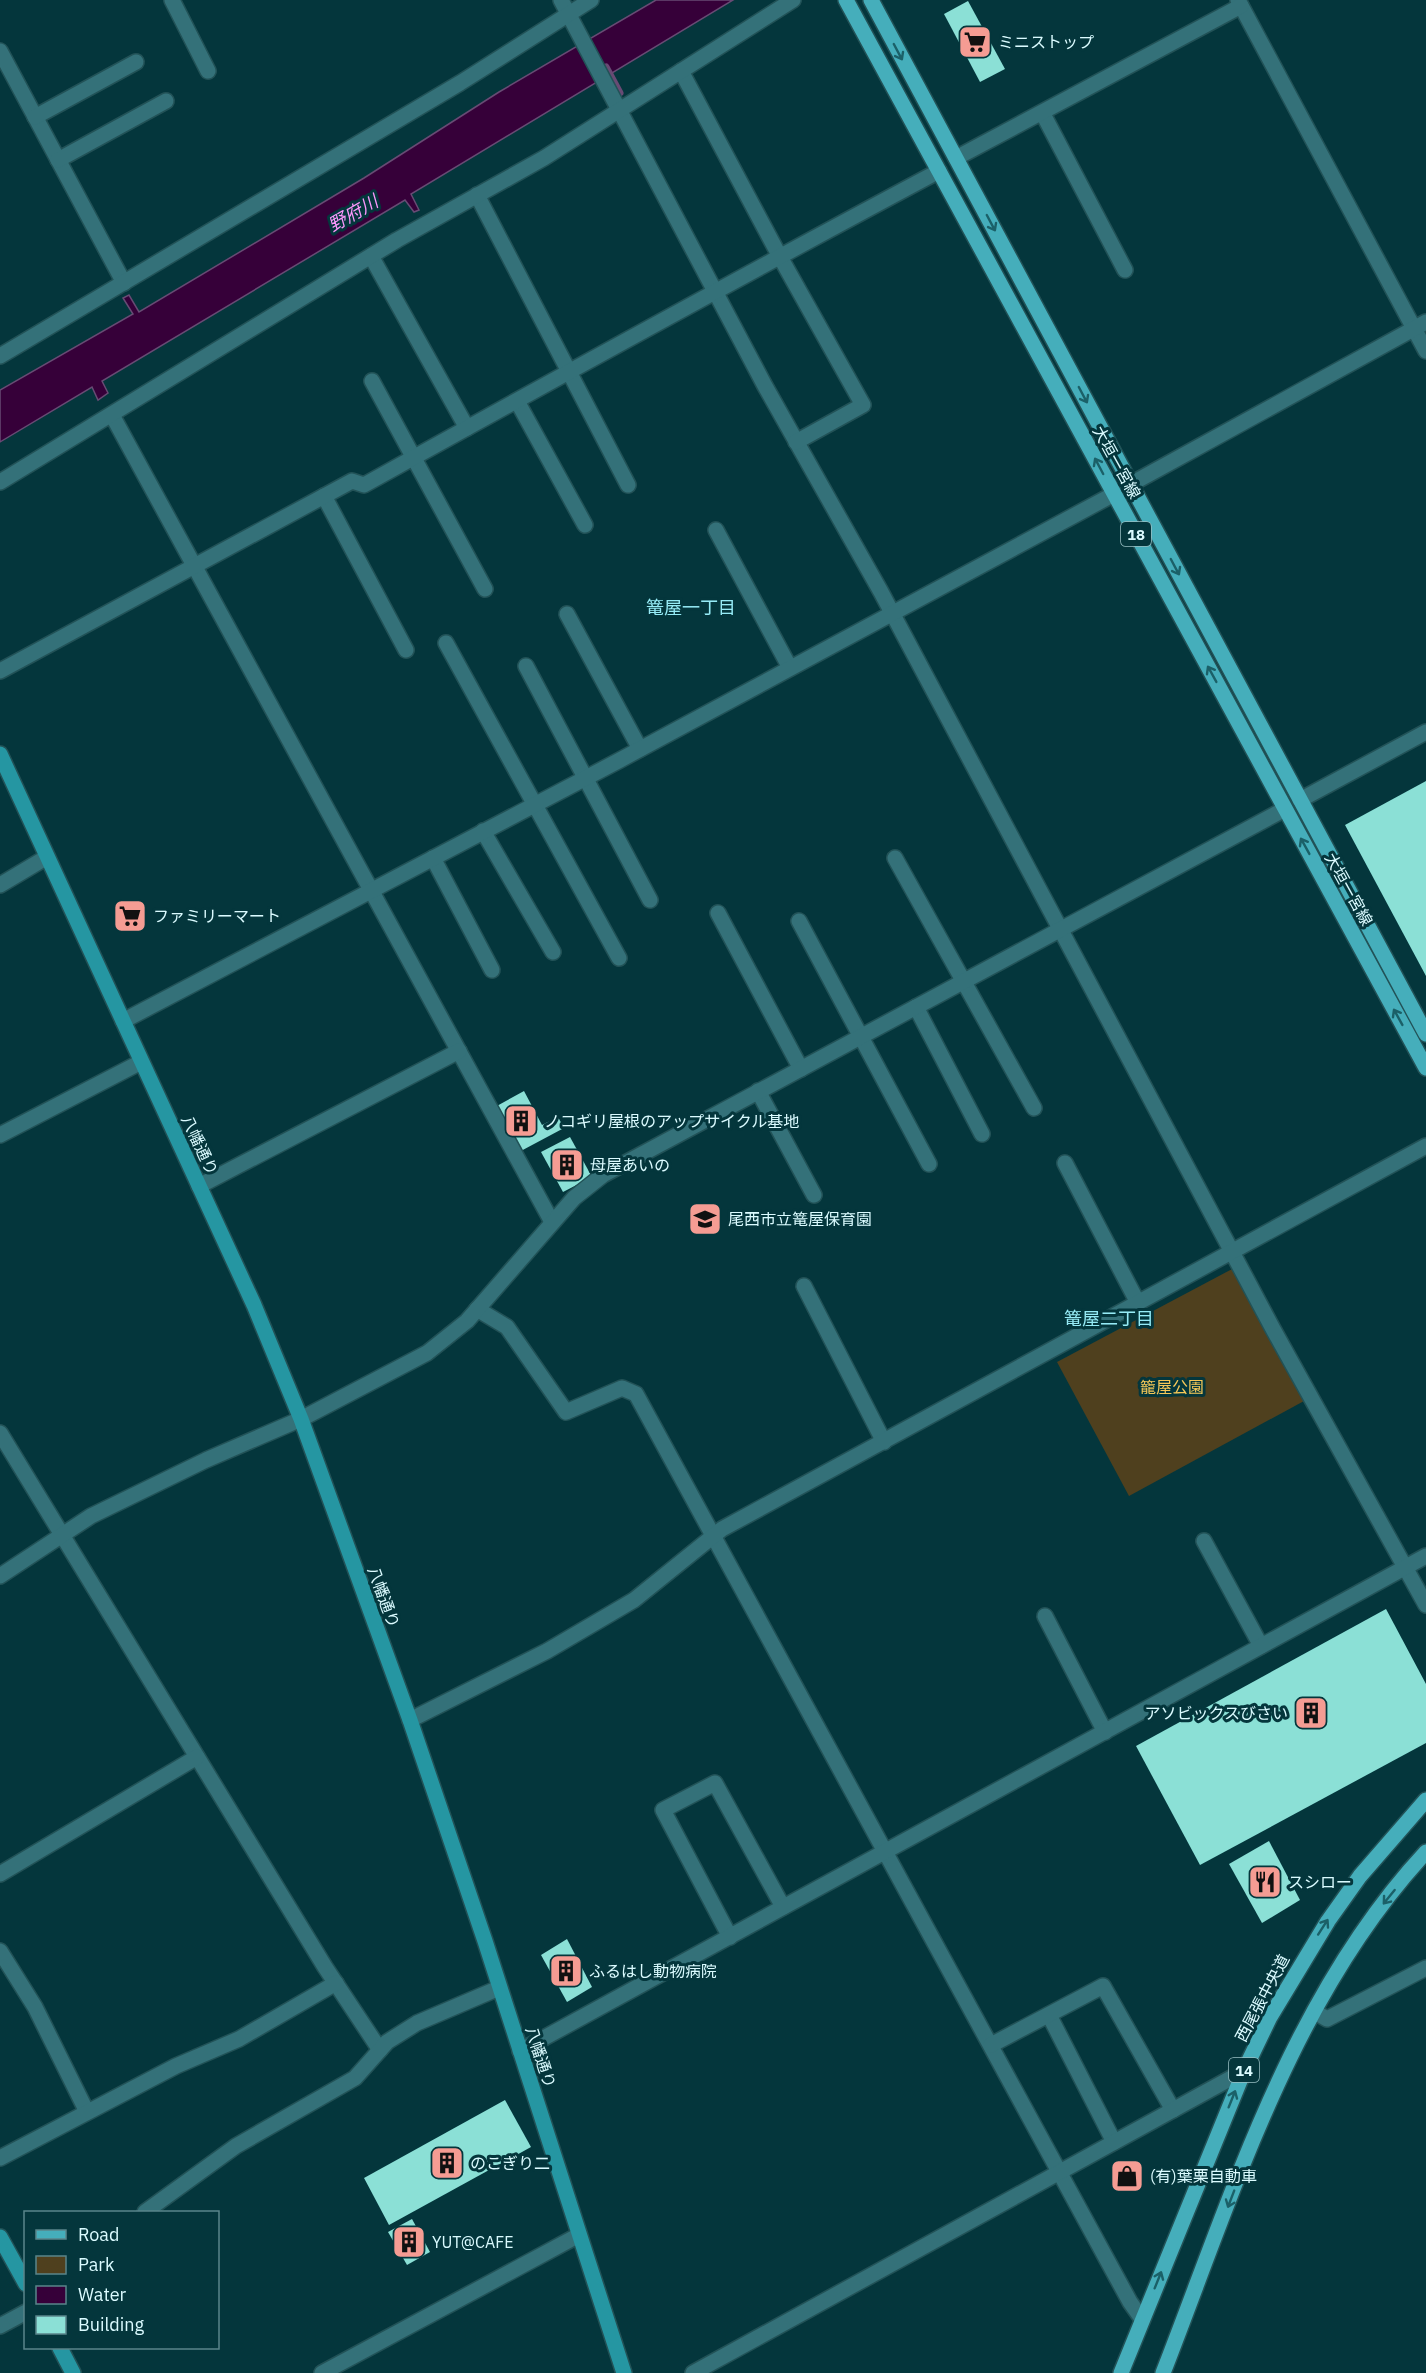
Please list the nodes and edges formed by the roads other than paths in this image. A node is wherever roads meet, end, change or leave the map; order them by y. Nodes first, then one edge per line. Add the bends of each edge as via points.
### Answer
1 (172, 0) edge
2 (561, 0) edge
3 (591, 0) edge
4 (793, 0) edge
5 (846, 0) edge
6 (871, 0) edge
7 (1239, 3) edge
8 (569, 14) junction
9 (0, 51) edge
10 (136, 62) dead end
11 (208, 71) dead end
12 (681, 71) junction
13 (166, 101) dead end
14 (619, 110) junction
15 (1043, 114) junction
16 (36, 117) junction
17 (956, 158) junction
18 (58, 160) junction
19 (939, 171) junction
20 (477, 195) junction
21 (779, 255) junction
22 (371, 256) junction
23 (1125, 270) dead end
24 (124, 283) junction
25 (714, 290) junction
26 (1420, 326) edge
27 (1426, 351) edge
28 (0, 356) edge
29 (570, 372) junction
30 (372, 381) dead end
31 (517, 401) junction
32 (112, 415) junction
33 (467, 428) junction
34 (796, 442) junction
35 (414, 457) junction
36 (0, 482) edge
37 (1131, 484) junction
38 (628, 485) dead end
39 (1114, 494) junction
40 (324, 496) junction
41 (585, 525) dead end
42 (716, 530) dead end
43 (195, 567) junction
44 (485, 589) dead end
45 (567, 614) dead end
46 (892, 614) junction
47 (446, 643) dead end
48 (406, 650) dead end
49 (526, 666) dead end
50 (790, 668) junction
51 (0, 670) edge
52 (1426, 732) edge
53 (639, 749) junction
54 (0, 754) edge
55 (586, 777) junction
56 (1300, 800) junction
57 (535, 804) junction
58 (1285, 808) junction
59 (483, 831) junction
60 (47, 857) junction
61 (433, 858) junction
62 (895, 858) dead end
63 (0, 885) edge
64 (372, 890) junction
65 (650, 900) dead end
66 (718, 913) dead end
67 (799, 921) dead end
68 (1061, 928) junction
69 (553, 952) dead end
70 (619, 958) dead end
71 (492, 970) dead end
72 (964, 981) junction
73 (916, 1007) junction
74 (123, 1021) junction
75 (1426, 1034) edge
76 (861, 1037) junction
77 (459, 1051) junction
78 (141, 1062) junction
79 (801, 1068) junction
80 (1426, 1068) edge
81 (758, 1091) junction
82 (1034, 1108) dead end
83 (982, 1134) dead end
84 (0, 1135) edge
85 (1426, 1146) edge
86 (1065, 1163) dead end
87 (929, 1164) dead end
88 (200, 1186) junction
89 (814, 1195) dead end
90 (552, 1222) junction
91 (1234, 1251) junction
92 (804, 1286) dead end
93 (1138, 1303) junction
94 (477, 1309) junction
95 (301, 1419) junction
96 (0, 1433) edge
97 (884, 1442) junction
98 (62, 1536) junction
99 (713, 1536) junction
100 (1204, 1541) dead end
101 (1426, 1556) edge
102 (1406, 1567) junction
103 (0, 1576) edge
104 (1426, 1605) edge
105 (1045, 1616) dead end
106 (1261, 1646) junction
107 (410, 1720) junction
108 (1105, 1732) junction
109 (197, 1757) junction
110 (1426, 1800) edge
111 (886, 1851) junction
112 (1426, 1852) edge
113 (0, 1874) edge
114 (783, 1907) junction
115 (730, 1936) junction
116 (0, 1951) edge
117 (1426, 1968) edge
118 (336, 1983) junction
119 (499, 1988) junction
120 (1315, 2012) junction
121 (1049, 2014) junction
122 (992, 2045) junction
123 (380, 2050) junction
124 (520, 2051) junction
125 (1244, 2071) junction
126 (1173, 2110) junction
127 (87, 2112) junction
128 (1114, 2142) junction
129 (0, 2158) edge
130 (1061, 2171) junction
131 (146, 2211) edge
132 (579, 2235) junction
133 (0, 2237) edge
134 (24, 2280) edge
135 (24, 2313) edge
136 (1142, 2319) junction
137 (0, 2326) edge
138 (61, 2349) edge
139 (73, 2373) edge
140 (322, 2373) edge
141 (624, 2373) edge
142 (693, 2373) edge
143 (1121, 2373) edge
144 (1163, 2373) edge

1 - 11 street
2 - 8 street
3 - 8 street
4 - 12 street
5 - 19 main road, 大垣一宮線 / 18
6 -> 17 main road, 大垣一宮線 / 18
7 - 15 street
7 - 26 street
8 - 14 street
8 - 24 street via 460,84
9 - 16 street
10 - 16 street
12 - 14 street
12 - 21 street
13 - 18 street
14 - 20 street
14 - 25 street
15 - 17 street
15 - 23 street
16 - 18 street
17 -> 37 main road, 大垣一宮線 / 18
18 - 24 street
19 - 21 street
39 -> 19 main road, 大垣一宮線 / 18
20 - 22 street
20 - 29 street
21 - 25 street
21 - 34 street via 863,405
22 - 32 street
22 - 33 street
24 - 28 street
25 - 29 street
25 - 34 street
26 - 27 street
26 - 37 street
29 - 31 street
29 - 38 street
30 - 35 street
31 - 33 street
31 - 41 street
32 - 36 street
32 - 43 street
33 - 35 street
34 - 46 street
35 - 40 street via 364,485 352,481
35 - 44 street
37 -> 56 main road, 大垣一宮線 / 18
39 - 46 street
58 -> 39 main road, 大垣一宮線 / 18
40 - 43 street
40 - 48 street
42 - 50 street
43 - 51 street
43 - 64 street
45 - 53 street
46 - 50 street
46 - 68 street
47 - 57 street
49 - 55 street
50 - 53 street
52 - 56 street
53 - 55 street
54 - 60 street, 八幡通り
55 - 57 street
55 - 65 street
56 - 75 main road, 大垣一宮線 / 18
57 - 59 street
57 - 70 street
58 - 68 street
80 -> 58 main road, 大垣一宮線 / 18
59 - 61 street
59 - 69 street
60 - 63 street
60 - 74 street, 八幡通り
61 - 64 street
61 - 71 street
62 - 72 street
64 - 74 street
64 - 77 street
66 - 79 street
67 - 76 street
68 - 72 street
68 - 91 street
72 - 73 street
72 - 82 street
73 - 76 street
73 - 83 street
74 - 78 street, 八幡通り
76 - 79 street
76 - 87 street
77 - 88 street
77 - 90 street
78 - 84 street
78 - 88 street, 八幡通り
79 - 81 street
81 - 89 street
81 - 90 street via 603,1175
85 - 91 street
86 - 93 street
88 - 95 street, 八幡通り
90 - 94 street
91 - 93 street
91 - 102 street via 1273,1329
92 - 97 street
93 - 97 street
94 - 95 street via 428,1353
94 - 99 street via 507,1327 566,1412 622,1388 636,1394
95 - 98 street via 91,1516
95 - 107 street, 八幡通り
96 - 98 street
97 - 99 street
98 - 103 street
98 - 109 street
99 - 107 street via 634,1600 547,1651
99 - 111 street
100 - 106 street
101 - 102 street
102 - 104 street
102 - 106 street
105 - 108 street
106 - 108 street
107 - 119 street, 八幡通り
108 - 111 street
109 - 113 street
109 - 118 street
125 -> 110 main road, 西尾張中央道 / 14 via 1270,2017 1328,1920 1360,1876
111 - 114 street
111 - 122 street
112 -> 120 main road, 14 via 1385,1901
114 - 115 street
114 - 115 street via 715,1783 663,1810
115 - 124 street
116 - 127 street via 35,2007
117 - 120 street via 1327,2019
118 - 123 street
118 - 127 street via 239,2039
119 - 123 street via 417,2023
119 - 124 street, 八幡通り
120 -> 144 main road, 14 via 1266,2110
121 - 122 street
121 - 126 street via 1103,1986
121 - 128 street
122 - 130 street
123 - 131 street via 356,2078 236,2146
124 - 132 street, 八幡通り
125 - 126 street
136 -> 125 main road, 西尾張中央道 / 14
126 - 128 street
127 - 129 street
128 - 130 street
130 - 136 street
130 - 142 street
132 - 140 street
132 - 141 street, 八幡通り
133 - 134 street
135 - 137 street
136 - 143 main road, 西尾張中央道 / 14
138 - 139 street

